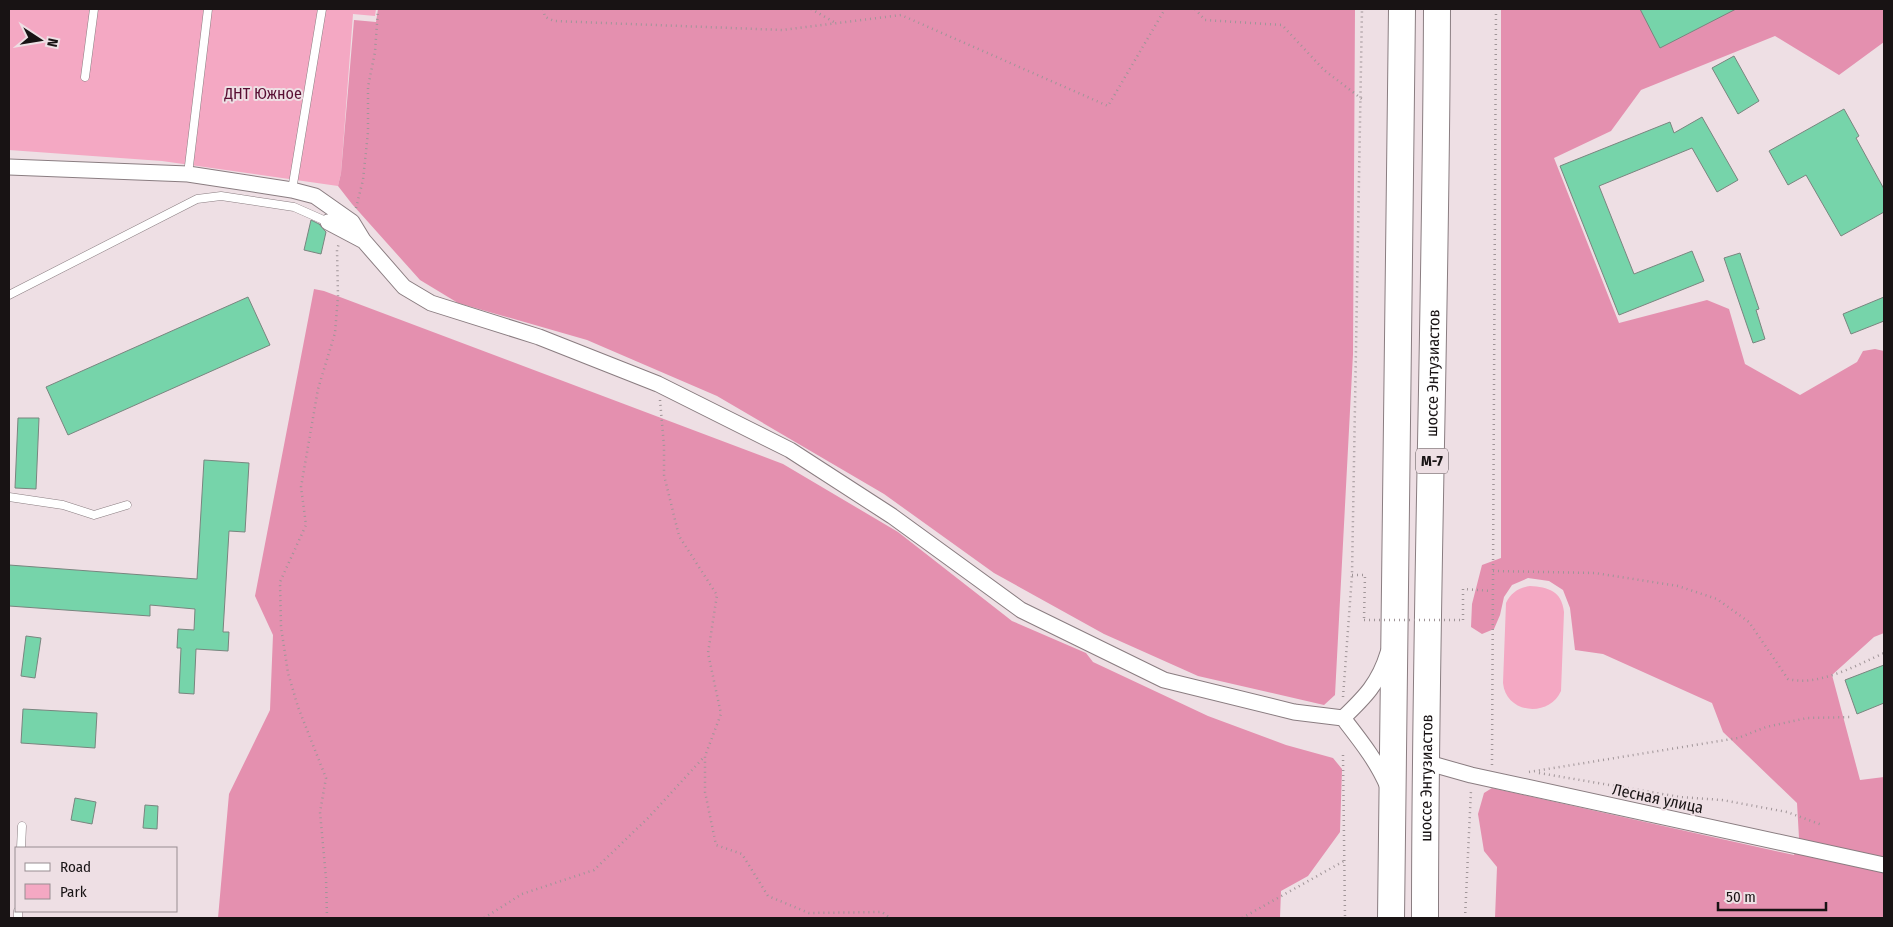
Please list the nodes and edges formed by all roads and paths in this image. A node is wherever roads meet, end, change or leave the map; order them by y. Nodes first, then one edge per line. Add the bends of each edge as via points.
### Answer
1 (94, 9) edge
2 (208, 9) edge
3 (322, 9) edge
4 (378, 9) edge
5 (543, 9) edge
6 (812, 9) edge
7 (1164, 9) edge
8 (1195, 9) edge
9 (1362, 9) edge
10 (1402, 9) edge
11 (1437, 9) edge
12 (1496, 9) edge
13 (835, 23) junction
14 (85, 77) dead end
15 (1362, 100) junction
16 (9, 167) edge
17 (188, 174) junction
18 (292, 190) junction
19 (328, 222) joint
20 (347, 226) junction
21 (9, 294) edge
22 (658, 384) junction
23 (9, 497) edge
24 (127, 505) dead end
25 (1493, 572) junction
26 (1352, 575) junction
27 (1493, 591) junction
28 (1395, 630) junction
29 (1884, 653) edge
30 (1342, 710) junction
31 (1851, 717) dead end
32 (1343, 755) dead end
33 (705, 756) junction
34 (1425, 762) junction
35 (1471, 775) junction
36 (1393, 797) junction
37 (1822, 825) dead end
38 (22, 826) dead end
39 (21, 847) edge
40 (1344, 861) junction
41 (1884, 865) edge
42 (327, 918) edge
43 (484, 918) edge
44 (890, 918) edge
45 (1242, 918) edge
46 (1345, 918) edge
47 (1391, 918) edge
48 (1425, 918) edge
49 (1465, 918) edge

1 - 14 lane
2 - 17 lane
3 - 18 lane
4 - 20 path via 375,52 368,86 363,180
5 - 13 path via 545,17 554,21 782,30
6 - 13 path
7 - 13 path via 1108,106 901,15
8 - 15 path via 1205,20 1282,25 1324,70
9 - 15 path
10 - 28 highway, шоссе Энтузиастов / М-7
11 - 34 highway, шоссе Энтузиастов / М-7
12 - 25 path
15 - 26 path
16 - 17 street
17 - 18 street
18 - 20 street via 315,196
19 - 20 street
19 - 21 lane via 294,208 221,196 197,199
20 - 22 street via 404,287 431,303 539,337
20 - 42 path via 337,250 335,333 318,389 301,487 306,525 280,582 281,627 288,673 326,778 320,812
22 - 30 street via 790,450 892,516 1021,610 1164,680 1294,712
22 - 33 path via 664,475 679,536 717,595 708,653 721,714
23 - 24 lane via 63,505 94,515
25 - 27 path
25 - 29 path via 1594,574 1678,586 1716,599 1749,622 1788,679 1798,682 1836,675
26 - 27 path, bridge via 1365,576 1364,620 1463,620 1463,589
26 - 30 path
27 - 35 path via 1492,769 1479,767
28 - 30 street via 1385,664 1371,690
28 - 36 highway, шоссе Энтузиастов / М-7
30 - 36 street via 1382,772
31 - 37 path via 1807,718 1766,727 1738,738 1527,772 1750,805 1787,812
32 - 40 path
33 - 43 path via 594,870 522,894
33 - 44 path via 705,792 716,845 742,854 768,896 809,913 882,912
34 - 35 street, Лесная улица
34 - 48 highway, шоссе Энтузиастов / М-7
35 - 41 street, Лесная улица
35 - 49 path
36 - 47 highway, шоссе Энтузиастов / М-7
38 - 39 lane
40 - 45 path
40 - 46 path

